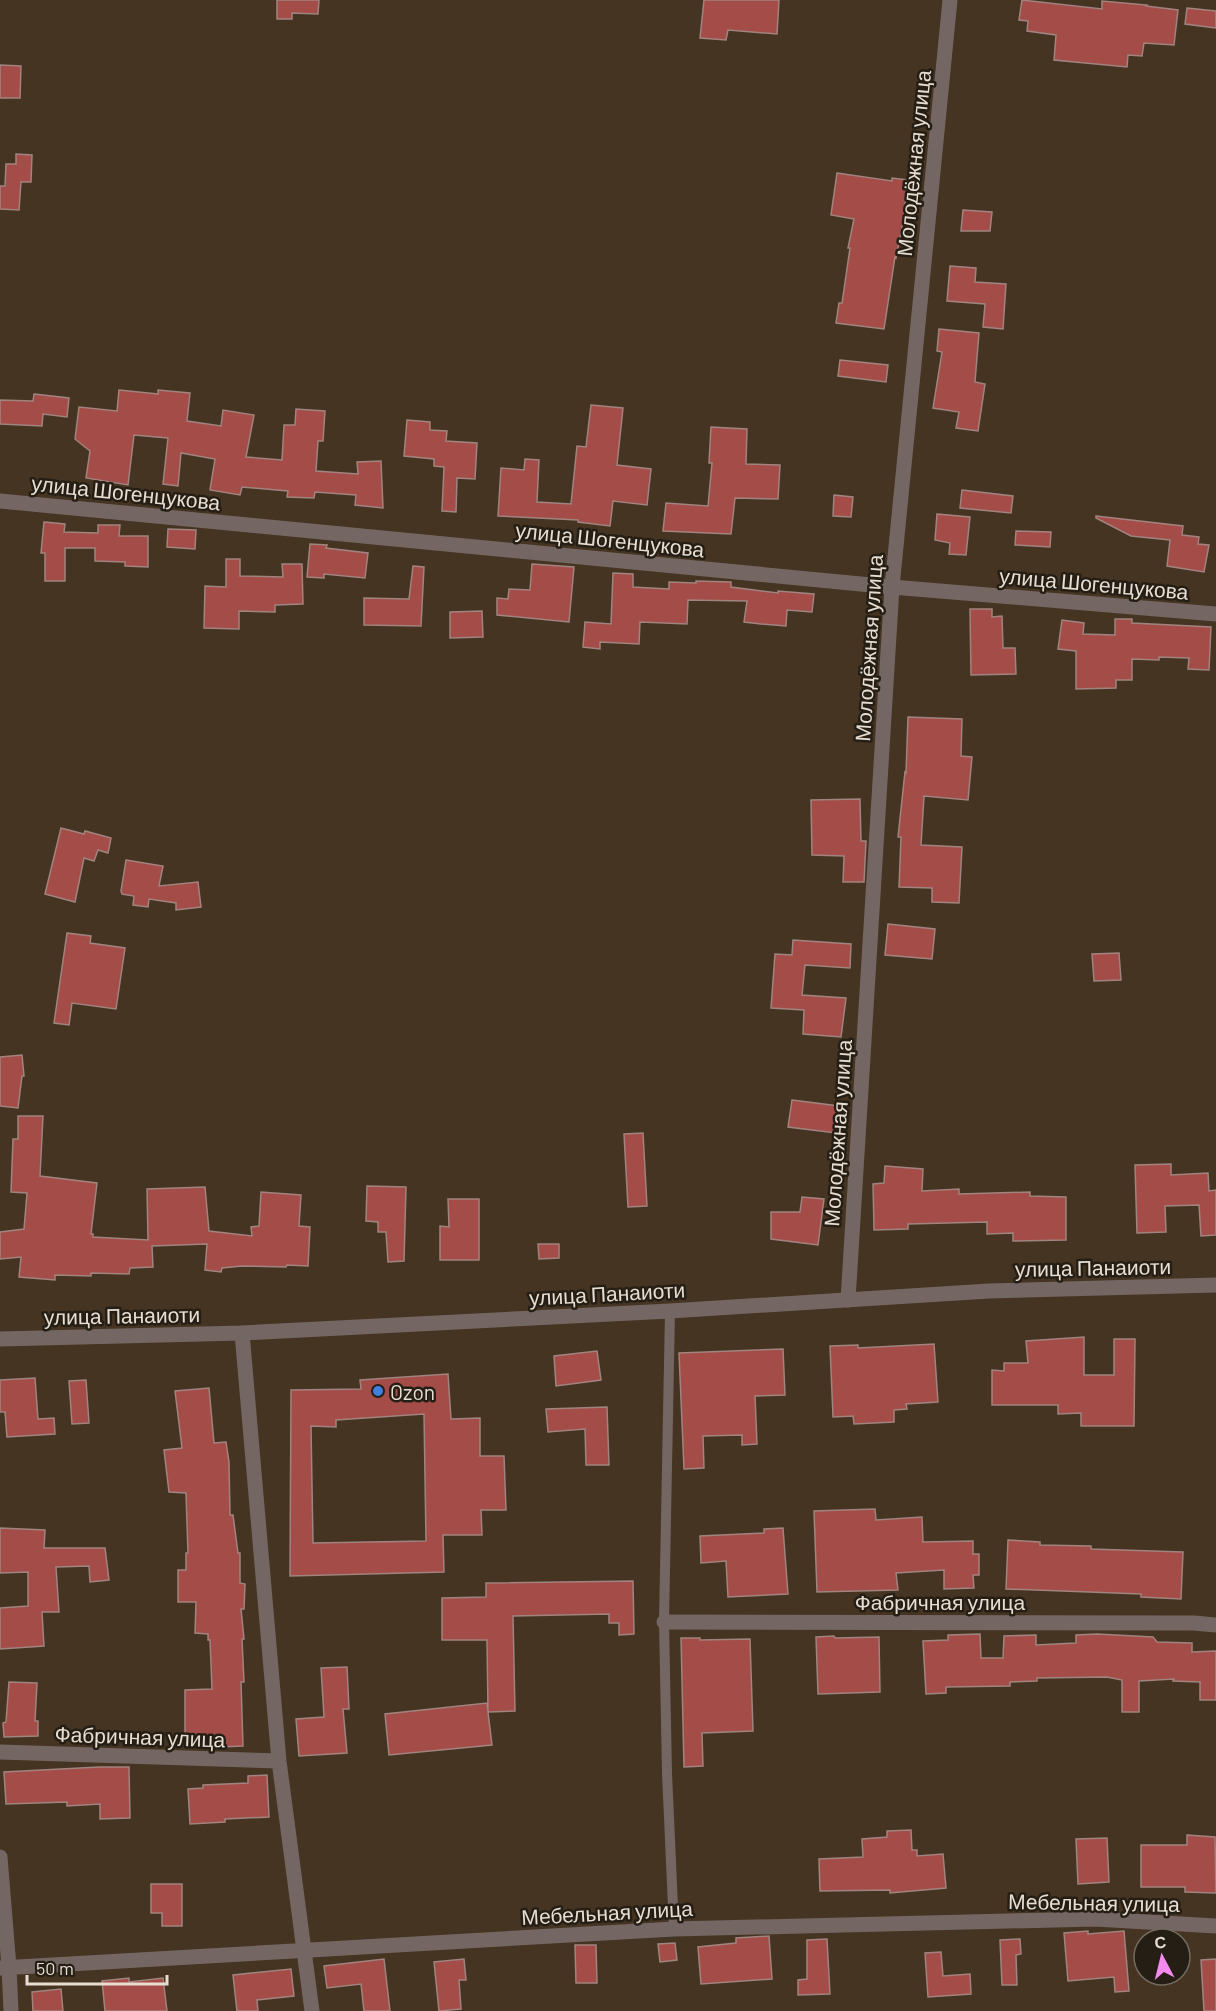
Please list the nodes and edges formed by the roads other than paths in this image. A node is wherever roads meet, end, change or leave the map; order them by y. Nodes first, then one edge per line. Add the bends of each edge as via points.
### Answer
1 (951, 0) edge
2 (0, 501) edge
3 (892, 587) junction
4 (1216, 614) edge
5 (1216, 1285) edge
6 (848, 1300) junction
7 (670, 1311) junction
8 (242, 1333) junction
9 (0, 1339) edge
10 (664, 1622) junction
11 (1216, 1625) edge
12 (0, 1752) edge
13 (279, 1761) junction
14 (0, 1857) edge
15 (1216, 1926) edge
16 (674, 1929) junction
17 (304, 1949) junction
18 (5, 1968) edge
19 (11, 2011) edge
20 (312, 2011) edge

1 - 3 street, Молодёжная улица
2 - 3 street, улица Шогенцукова
3 - 4 street, улица Шогенцукова
3 - 6 street, Молодёжная улица
5 - 6 street, улица Панаиоти via 988,1291
6 - 7 street, улица Панаиоти
7 - 8 street, улица Панаиоти
7 - 10 lane
8 - 9 street, улица Панаиоти
8 - 13 street
10 - 11 street, Фабричная улица
10 - 16 lane
12 - 13 street, Фабричная улица
13 - 17 street
14 - 18 street
15 - 16 street, Мебельная улица via 1095,1919
16 - 17 street, Мебельная улица
17 - 18 street, Мебельная улица
17 - 20 street
18 - 19 street

